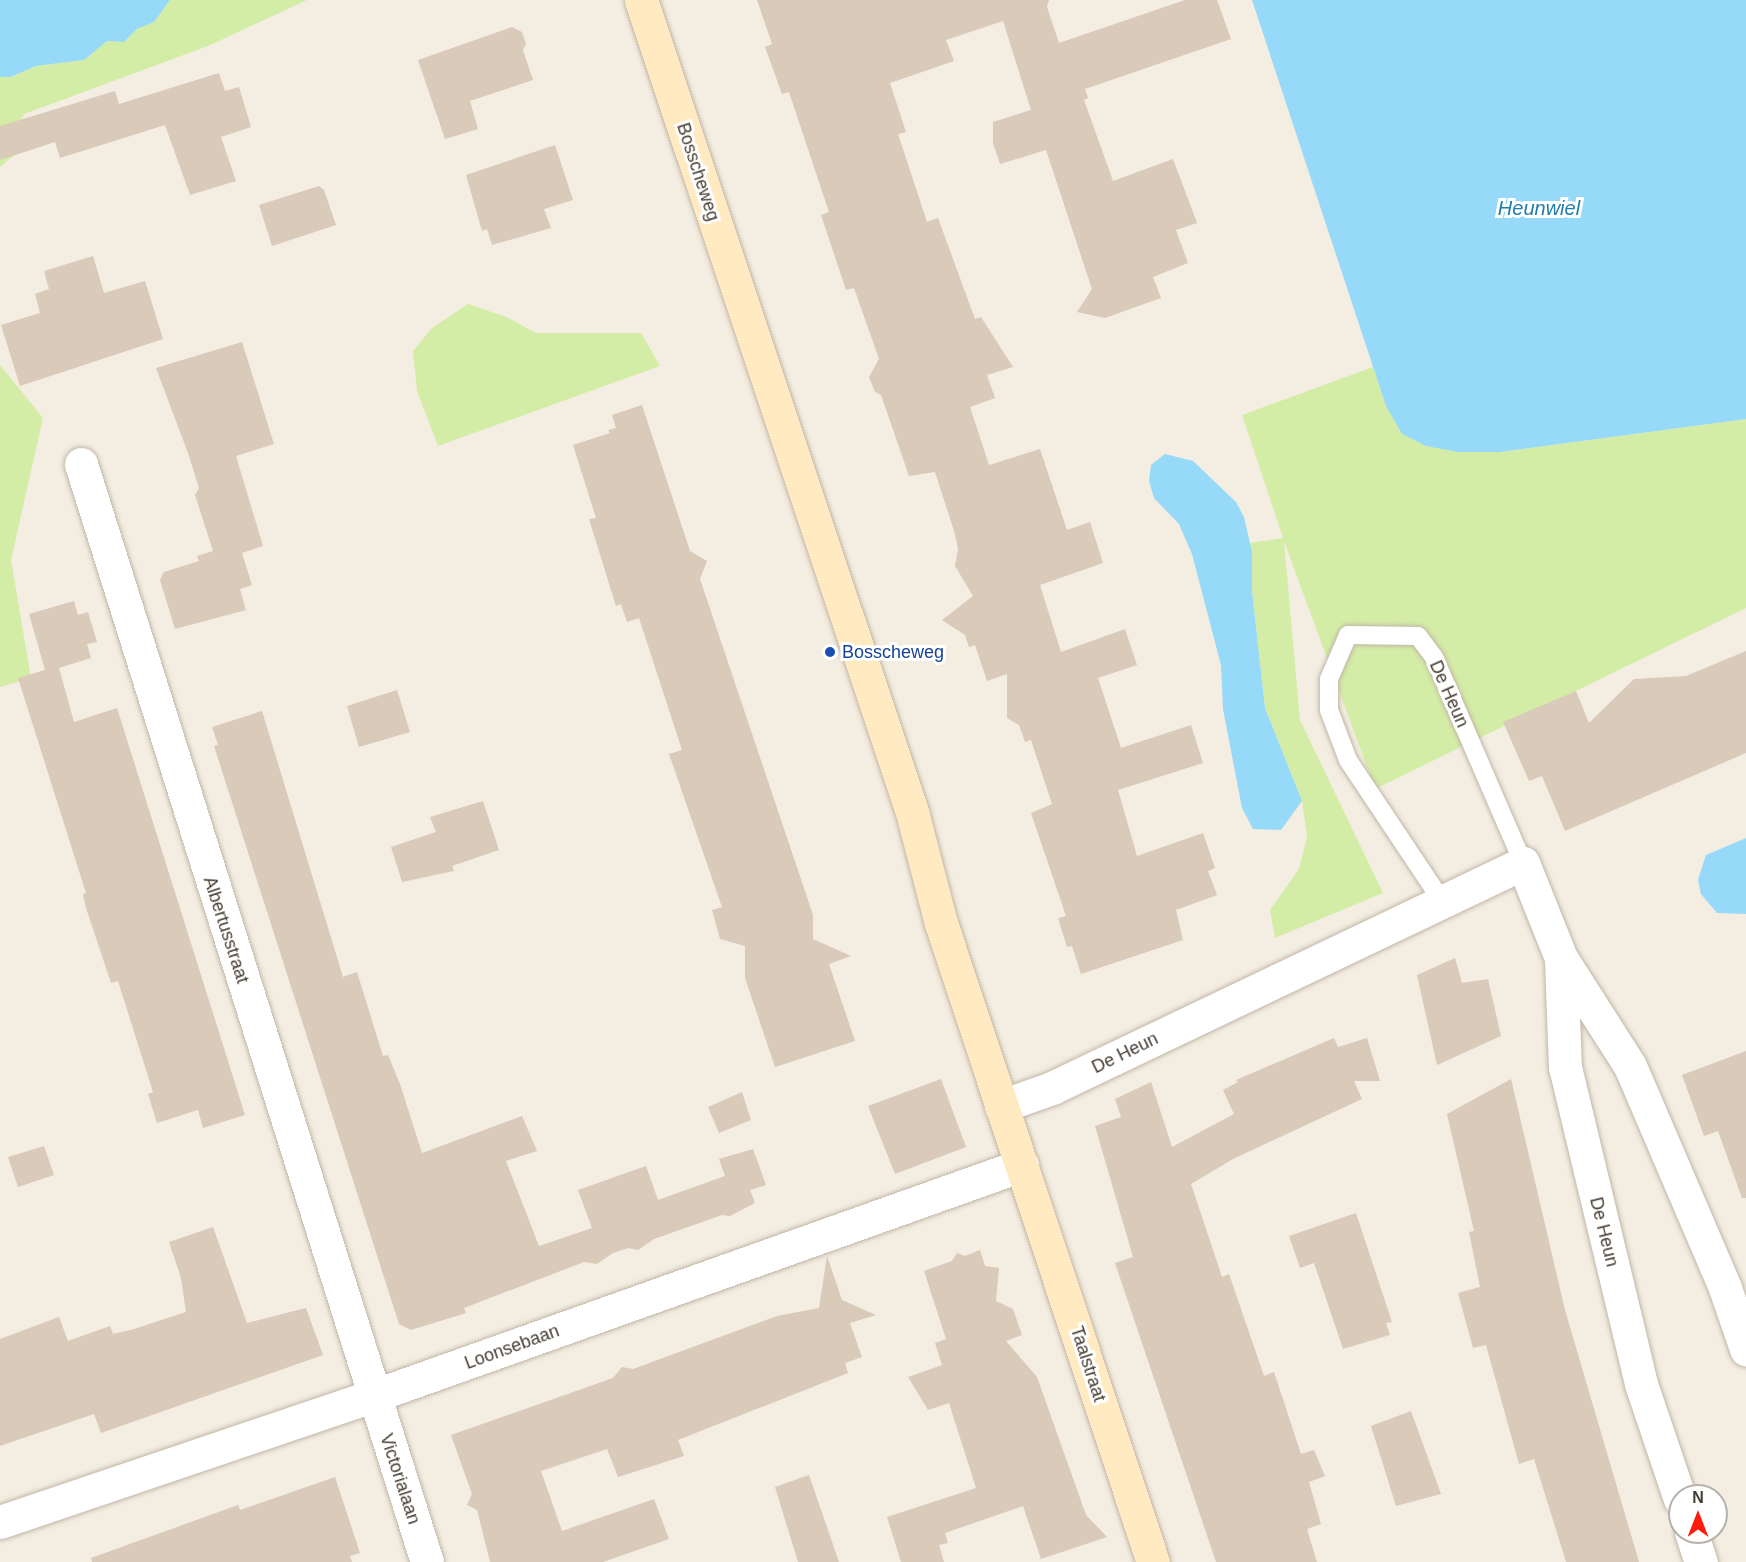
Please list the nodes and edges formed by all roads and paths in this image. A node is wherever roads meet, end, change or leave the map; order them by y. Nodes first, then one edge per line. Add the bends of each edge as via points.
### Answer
1 (640, 0) edge
2 (81, 464) dead end
3 (1523, 863) junction
4 (1442, 901) junction
5 (1561, 958) junction
6 (1001, 1106) junction
7 (1022, 1165) junction
8 (1746, 1349) edge
9 (373, 1396) junction
10 (1675, 1484) edge
11 (0, 1522) edge
12 (1695, 1544) edge
13 (427, 1562) edge
14 (1153, 1562) edge
15 (1701, 1562) edge

1 - 6 main road, Bosscheweg via 912,812 941,923
2 - 9 street, Albertusstraat
3 - 4 street, De Heun
3 - 4 lane, De Heun via 1434,657 1418,636 1348,635 1329,679 1329,710 1348,760
3 - 5 street, De Heun
4 - 6 street, De Heun via 1052,1088
5 - 8 street, De Heun via 1630,1066 1725,1288
5 - 10 street, De Heun via 1564,1067 1641,1384
6 - 7 main road, Bosscheweg
7 - 9 street, Loonsebaan
7 - 14 main road, Taalstraat
9 - 11 street, Loonsebaan
9 - 13 street, Victorialaan
12 - 15 street

